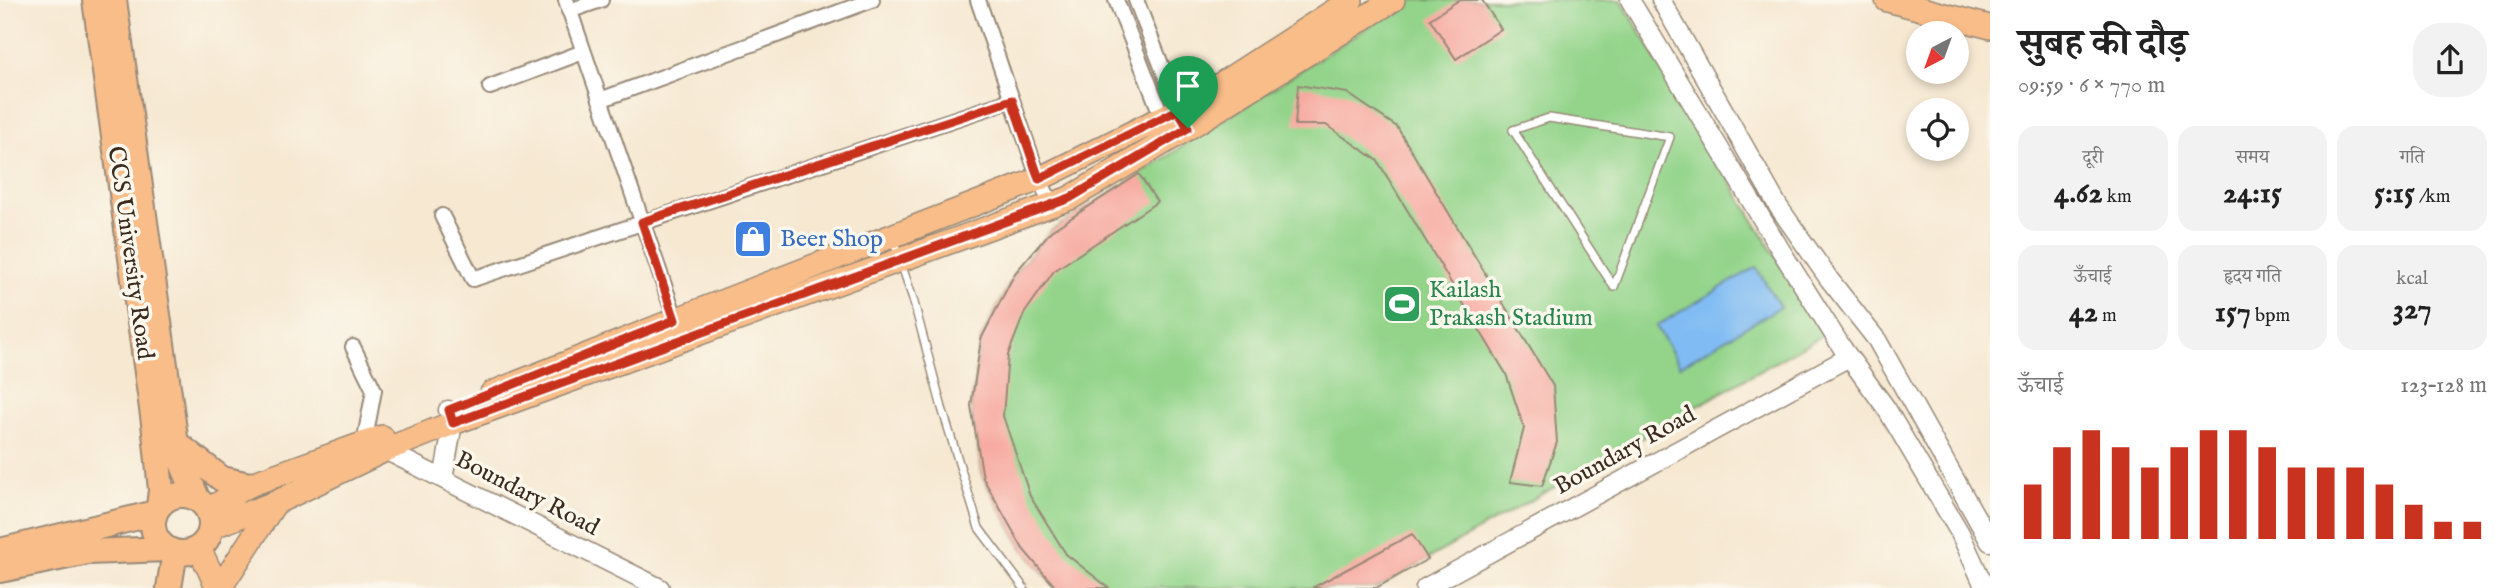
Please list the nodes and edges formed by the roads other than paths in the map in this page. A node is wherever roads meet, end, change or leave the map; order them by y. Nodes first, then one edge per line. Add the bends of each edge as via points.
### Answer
1 (95, 0) edge
2 (114, 0) edge
3 (601, 0) edge
4 (872, 0) edge
5 (978, 0) edge
6 (1116, 0) edge
7 (1136, 0) edge
8 (1351, 0) edge
9 (1630, 0) edge
10 (1661, 0) edge
11 (1887, 0) edge
12 (1936, 0) edge
13 (1389, 1) edge
14 (567, 6) edge
15 (1990, 11) edge
16 (1990, 27) edge
17 (583, 52) junction
18 (113, 64) junction
19 (490, 87) dead end
20 (600, 100) junction
21 (1012, 100) junction
22 (1176, 118) junction
23 (1671, 136) joint
24 (1039, 179) junction
25 (1052, 205) junction
26 (442, 216) dead end
27 (642, 222) junction
28 (892, 236) junction
29 (900, 261) junction
30 (144, 285) junction
31 (679, 330) junction
32 (353, 348) dead end
33 (1849, 357) junction
34 (451, 417) junction
35 (176, 443) junction
36 (376, 444) junction
37 (443, 479) junction
38 (248, 485) junction
39 (275, 503) junction
40 (157, 509) junction
41 (193, 531) junction
42 (1990, 542) edge
43 (0, 551) edge
44 (0, 570) edge
45 (169, 588) edge
46 (219, 588) edge
47 (660, 588) edge
48 (1024, 588) edge
49 (1425, 588) edge
50 (1985, 588) edge

1 - 18 highway, CCS University Road
2 - 18 highway, CCS University Road
3 - 14 street
4 - 20 street
5 - 21 street
6 - 22 street
7 - 22 street
8 - 22 main road
9 - 33 street
10 - 42 street via 1778,206 1877,340
11 - 16 main road
12 - 15 main road
13 - 22 main road
14 - 17 street
17 - 19 street
17 - 20 street
18 - 30 highway, CCS University Road
20 - 27 street
21 - 24 street
21 - 27 street
22 - 24 main road
22 - 25 main road via 1070,198
23 - 23 lane via 1637,224 1614,287 1513,130 1549,118
24 - 25 street
24 - 28 main road
25 - 29 main road
26 - 27 street via 473,279
27 - 31 street
28 - 29 lane
28 - 31 main road
29 - 31 main road
29 - 48 lane via 979,528
30 - 35 highway, CCS University Road
30 - 40 highway, CCS University Road via 161,490
31 - 34 main road
32 - 36 street via 374,390
33 - 49 street, Boundary Road
33 - 50 street via 1886,408 1954,522
34 - 36 main road
34 - 37 street
35 - 38 highway via 222,479
35 - 41 highway, CCS University Road
36 - 37 street, Boundary Road
36 - 38 main road
36 - 39 main road
37 - 47 street, Boundary Road
38 - 41 main road
39 - 41 main road
39 - 46 main road
40 - 41 highway, CCS University Road via 153,521 156,537
40 - 41 highway via 181,494
40 - 43 highway
41 - 44 highway
41 - 45 highway
41 - 46 main road

